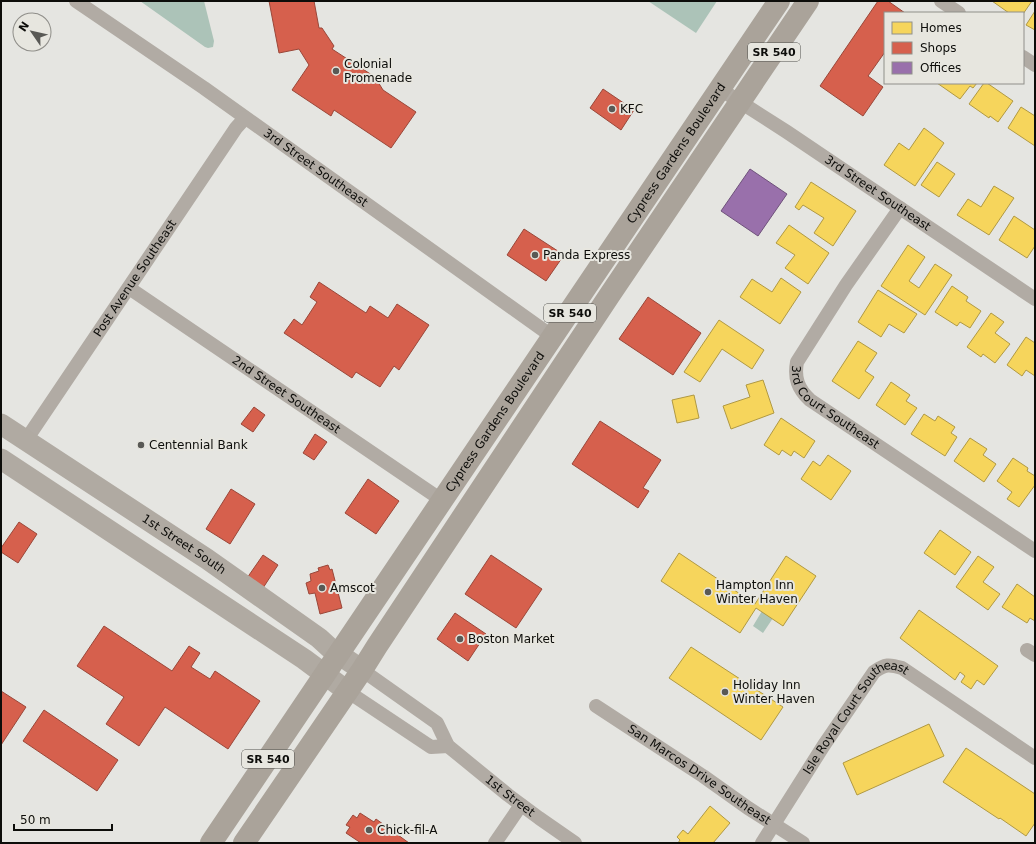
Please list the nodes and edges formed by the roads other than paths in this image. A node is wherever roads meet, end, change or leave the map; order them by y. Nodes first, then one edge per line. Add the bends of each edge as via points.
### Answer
1 (76, 1) edge
2 (780, 1) edge
3 (941, 1) edge
4 (802, 6) edge
5 (958, 12) edge
6 (1024, 58) edge
7 (1035, 65) edge
8 (720, 89) junction
9 (739, 103) junction
10 (245, 118) junction
11 (900, 208) junction
12 (129, 288) junction
13 (1035, 299) edge
14 (553, 337) junction
15 (497, 420) junction
16 (1, 424) edge
17 (515, 438) junction
18 (26, 440) junction
19 (3, 464) edge
20 (443, 501) junction
21 (468, 508) junction
22 (1035, 551) edge
23 (338, 654) junction
24 (362, 670) junction
25 (325, 674) junction
26 (347, 691) junction
27 (596, 706) dead end
28 (448, 746) junction
29 (1035, 758) edge
30 (521, 805) junction
31 (774, 825) junction
32 (211, 843) edge
33 (244, 843) edge
34 (496, 843) edge
35 (575, 843) edge
36 (762, 843) edge
37 (803, 843) edge

1 - 10 street, 3rd Street Southeast
2 - 8 main road, Cypress Gardens Boulevard / SR 540
3 - 5 street
4 - 9 main road, Cypress Gardens Boulevard / SR 540
6 - 7 street
8 - 9 street, 3rd Street Southeast
8 - 14 main road, Cypress Gardens Boulevard / SR 540
9 - 11 street, 3rd Street Southeast
9 - 17 main road, Cypress Gardens Boulevard / SR 540
10 - 12 street, Post Avenue Southeast
10 - 14 street, 3rd Street Southeast
11 - 13 street, 3rd Street Southeast
11 - 22 street, 3rd Court Southeast via 796,362 795,372 802,393
12 - 18 street, Post Avenue Southeast
12 - 20 street, 2nd Street Southeast
14 - 15 main road, Cypress Gardens Boulevard / SR 540
14 - 17 main road via 548,361 520,417 513,434
15 - 20 main road, Cypress Gardens Boulevard / SR 540
15 - 21 main road via 495,437 461,494
16 - 18 main road, 1st Street South
17 - 21 main road, Cypress Gardens Boulevard / SR 540
18 - 23 main road, 1st Street South via 233,578
19 - 25 main road
20 - 23 main road, Cypress Gardens Boulevard / SR 540
21 - 24 main road, Cypress Gardens Boulevard / SR 540
23 - 24 main road, 1st Street South
23 - 25 main road, Cypress Gardens Boulevard / SR 540
24 - 26 main road, Cypress Gardens Boulevard / SR 540
24 - 28 street, 1st Street via 438,723
25 - 26 main road
25 - 32 main road, Cypress Gardens Boulevard / SR 540
26 - 28 street via 431,747
26 - 33 main road, Cypress Gardens Boulevard / SR 540
27 - 31 street, San Marcos Drive Southeast
28 - 30 street, 1st Street
29 - 31 street, Isle Royal Court Southeast via 902,668 883,666 874,672
30 - 34 street
30 - 35 street, 1st Street
31 - 36 street, Isle Royal Court Southeast
31 - 37 street, San Marcos Drive Southeast

